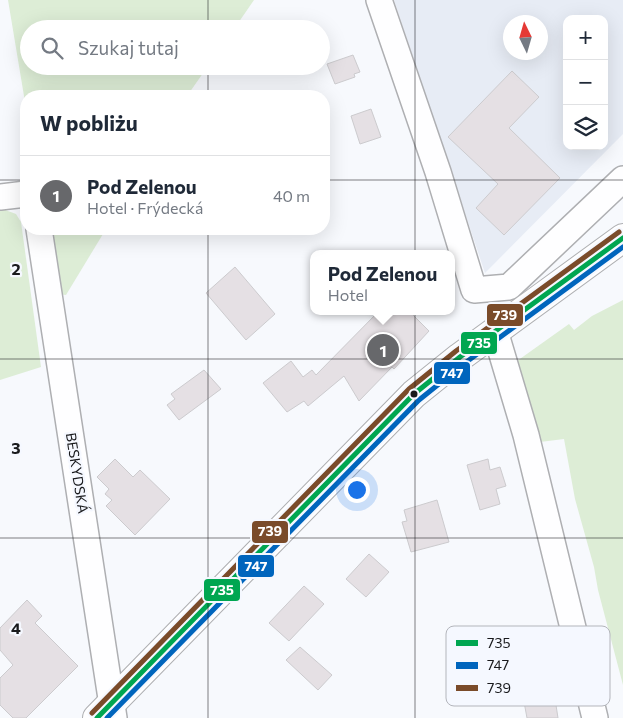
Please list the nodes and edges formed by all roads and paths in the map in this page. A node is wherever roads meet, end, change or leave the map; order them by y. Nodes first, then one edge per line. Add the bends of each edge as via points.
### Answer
1 (379, 0) edge
2 (623, 180) edge
3 (20, 195) edge
4 (0, 197) edge
5 (40, 235) edge
6 (623, 238) edge
7 (495, 331) junction
8 (573, 626) edge
9 (108, 713) edge

1 - 2 street via 438,172 474,290 509,287
3 - 4 street
5 - 9 street, BESKYDSKÁ
6 - 7 main road
7 - 8 street via 526,435
7 - 9 main road via 414,394

